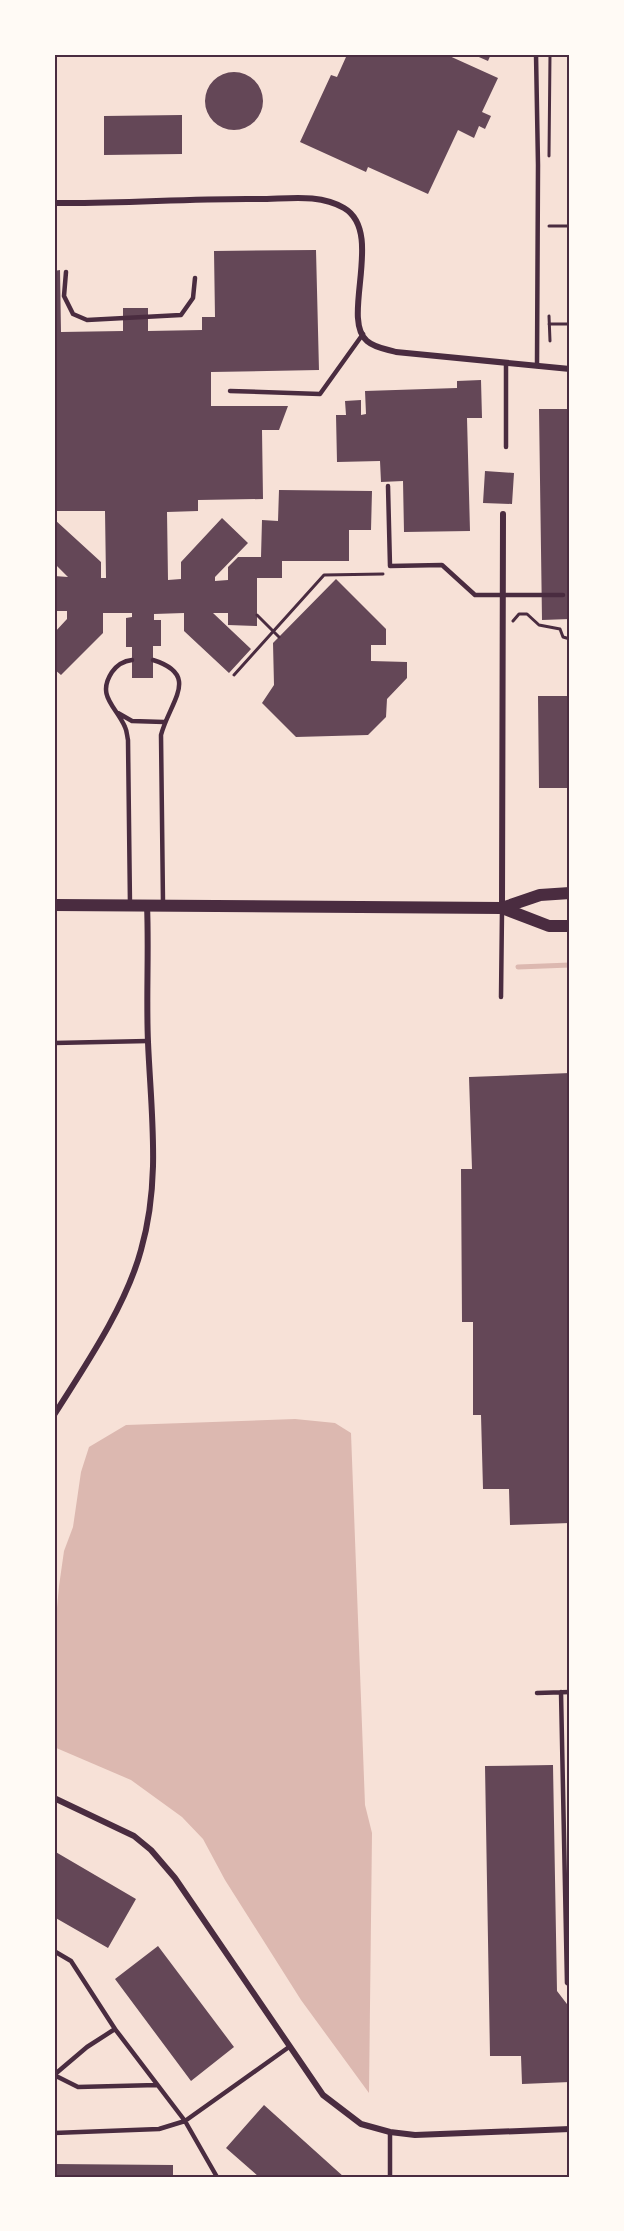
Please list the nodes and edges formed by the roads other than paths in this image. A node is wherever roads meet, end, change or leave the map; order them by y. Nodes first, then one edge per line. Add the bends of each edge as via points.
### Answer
1 (536, 54) edge
2 (54, 203) edge
3 (66, 272) dead end
4 (195, 278) dead end
5 (363, 334) junction
6 (506, 363) junction
7 (537, 366) junction
8 (570, 369) edge
9 (230, 391) dead end
10 (506, 447) dead end
11 (388, 486) dead end
12 (503, 514) dead end
13 (563, 595) dead end
14 (503, 596) junction
15 (132, 660) dead end
16 (153, 660) dead end
17 (115, 711) junction
18 (164, 722) junction
19 (570, 892) edge
20 (54, 905) edge
21 (130, 905) junction
22 (147, 905) junction
23 (164, 906) junction
24 (502, 908) junction
25 (570, 926) edge
26 (501, 997) dead end
27 (148, 1041) junction
28 (54, 1043) edge
29 (54, 1415) edge
30 (561, 1692) junction
31 (570, 1692) edge
32 (537, 1693) dead end
33 (54, 1798) edge
34 (567, 1816) edge
35 (54, 1951) edge
36 (570, 1985) edge
37 (115, 2029) junction
38 (289, 2047) junction
39 (54, 2075) edge
40 (157, 2085) junction
41 (184, 2121) junction
42 (570, 2129) edge
43 (390, 2132) junction
44 (54, 2133) edge
45 (217, 2177) edge
46 (390, 2177) edge

1 - 7 lane
2 - 5 street via 198,198 315,198 335,203 359,223 362,238 358,324
3 - 4 lane via 64,296 73,314 87,320 181,315 193,298
5 - 6 street via 365,340 379,348 396,352
5 - 9 lane via 320,394
6 - 7 street
6 - 10 lane
7 - 8 street
11 - 14 lane via 390,566 442,566 476,595
12 - 14 street
13 - 14 lane
14 - 24 street
15 - 17 lane via 116,667 105,686
16 - 18 lane via 166,664 180,679
17 - 18 lane via 132,721
17 - 21 lane via 126,727 128,740
18 - 23 lane via 160,735
19 - 24 main road via 540,895
20 - 21 main road
21 - 22 main road
22 - 23 main road
22 - 27 street
23 - 24 main road
24 - 25 main road via 549,926
24 - 26 lane
27 - 28 lane
27 - 29 street via 154,1186 141,1252 118,1308
30 - 31 lane
30 - 32 lane
30 - 34 lane
33 - 38 street via 134,1836 151,1850 175,1878
34 - 36 lane
35 - 37 lane via 71,1961
37 - 39 lane
37 - 40 lane
38 - 41 lane
38 - 43 street via 323,2096 361,2124
39 - 40 lane via 78,2087
40 - 41 lane
41 - 44 lane via 159,2129
41 - 45 lane
42 - 43 street via 415,2135
43 - 46 lane

